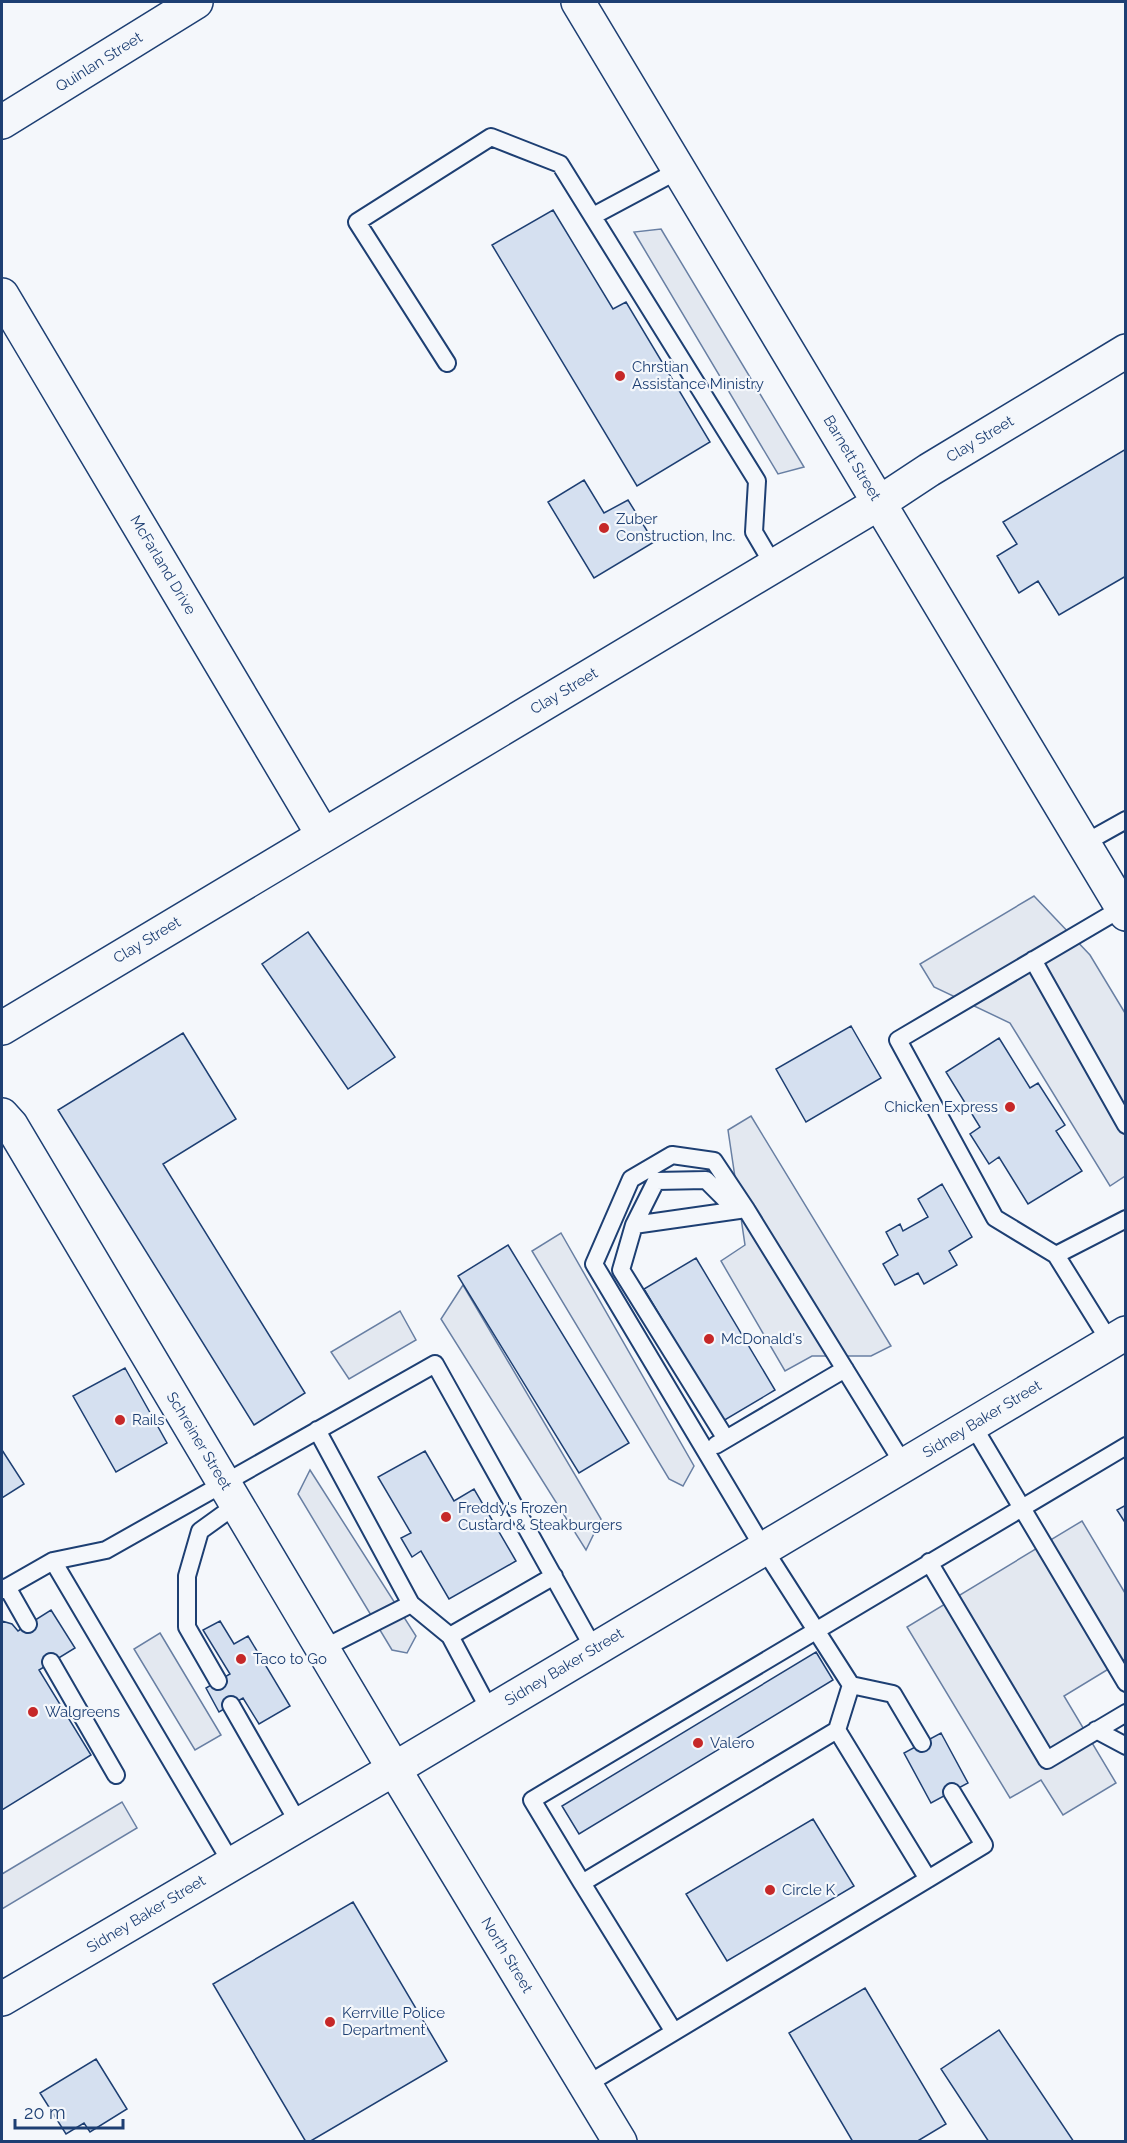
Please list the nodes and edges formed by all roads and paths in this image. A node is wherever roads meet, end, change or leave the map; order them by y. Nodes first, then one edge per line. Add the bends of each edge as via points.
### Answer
1 (196, 2) edge
2 (578, 2) edge
3 (2, 122) edge
4 (679, 170) junction
5 (593, 216) junction
6 (2, 295) edge
7 (1125, 351) edge
8 (447, 363) dead end
9 (879, 503) junction
10 (774, 566) junction
11 (1125, 820) edge
12 (323, 835) junction
13 (1083, 844) junction
14 (1124, 911) edge
15 (1033, 960) junction
16 (2, 1028) edge
17 (2, 1115) edge
18 (1125, 1125) edge
19 (741, 1210) junction
20 (1125, 1219) edge
21 (634, 1225) junction
22 (1056, 1255) junction
23 (1118, 1337) edge
24 (845, 1369) junction
25 (972, 1424) junction
26 (318, 1430) junction
27 (726, 1439) junction
28 (1125, 1446) edge
29 (705, 1451) junction
30 (904, 1465) junction
31 (230, 1494) junction
32 (1021, 1508) junction
33 (764, 1549) junction
34 (53, 1561) junction
35 (929, 1562) junction
36 (554, 1576) junction
37 (4, 1589) edge
38 (411, 1604) junction
39 (28, 1624) dead end
40 (815, 1629) junction
41 (450, 1636) junction
42 (322, 1649) junction
43 (594, 1649) junction
44 (51, 1662) dead end
45 (218, 1681) dead end
46 (1125, 1683) edge
47 (851, 1685) junction
48 (231, 1705) dead end
49 (490, 1712) junction
50 (1125, 1713) edge
51 (837, 1730) junction
52 (1096, 1730) junction
53 (922, 1743) dead end
54 (1125, 1746) edge
55 (394, 1769) junction
56 (116, 1775) dead end
57 (952, 1792) dead end
58 (298, 1824) junction
59 (232, 1864) junction
60 (928, 1879) junction
61 (582, 1883) junction
62 (2, 2000) edge
63 (674, 2032) junction
64 (586, 2085) junction
65 (620, 2142) edge

1 - 3 street, Quinlan Street
2 - 4 street, Barnett Street
4 - 5 lane
4 - 9 street, Barnett Street
5 - 8 lane via 560,164 491,137 357,222
5 - 10 lane via 757,481 754,532
6 - 12 street, McFarland Drive
7 - 9 street, Clay Street
9 - 10 street, Clay Street
9 - 13 street, Barnett Street
10 - 12 street, Clay Street
11 - 13 lane
12 - 16 street, Clay Street
13 - 14 street, Barnett Street
14 - 15 lane
15 - 18 lane
15 - 22 lane via 898,1040 995,1218
17 - 31 street, Schreiner Street
19 - 21 lane
19 - 21 lane via 706,1180 656,1181
19 - 24 lane
19 - 29 lane via 714,1161 672,1155 631,1179 594,1264
20 - 22 lane
21 - 27 lane via 621,1270
22 - 23 lane
23 - 25 street, Sidney Baker Street
24 - 27 lane
24 - 30 lane
25 - 30 street, Sidney Baker Street
25 - 32 lane
26 - 31 lane
26 - 36 lane via 435,1364
26 - 38 lane
27 - 29 lane
28 - 32 lane
29 - 33 lane
30 - 33 street, Sidney Baker Street
31 - 34 lane via 106,1550
31 - 42 street, Schreiner Street
31 - 45 lane via 201,1531 187,1576 187,1627
32 - 35 lane
32 - 46 lane
33 - 40 lane
33 - 43 street, Sidney Baker Street
34 - 37 lane
34 - 59 lane
35 - 40 lane
35 - 52 lane via 1047,1760
36 - 41 lane
36 - 43 lane
37 - 39 lane
38 - 41 lane
38 - 42 lane
40 - 47 lane
40 - 61 lane via 532,1800
41 - 49 lane
42 - 55 street, Schreiner Street
43 - 49 street, Sidney Baker Street
44 - 56 lane
47 - 51 lane
47 - 53 lane via 893,1694
48 - 58 lane
49 - 55 street, Sidney Baker Street
50 - 52 lane
51 - 60 lane
51 - 61 lane
52 - 54 lane
55 - 58 street, Sidney Baker Street
55 - 64 street, North Street
57 - 60 lane via 984,1845
58 - 59 street, Sidney Baker Street
59 - 62 street, Sidney Baker Street
60 - 63 lane
61 - 63 lane
63 - 64 lane
64 - 65 street, North Street

